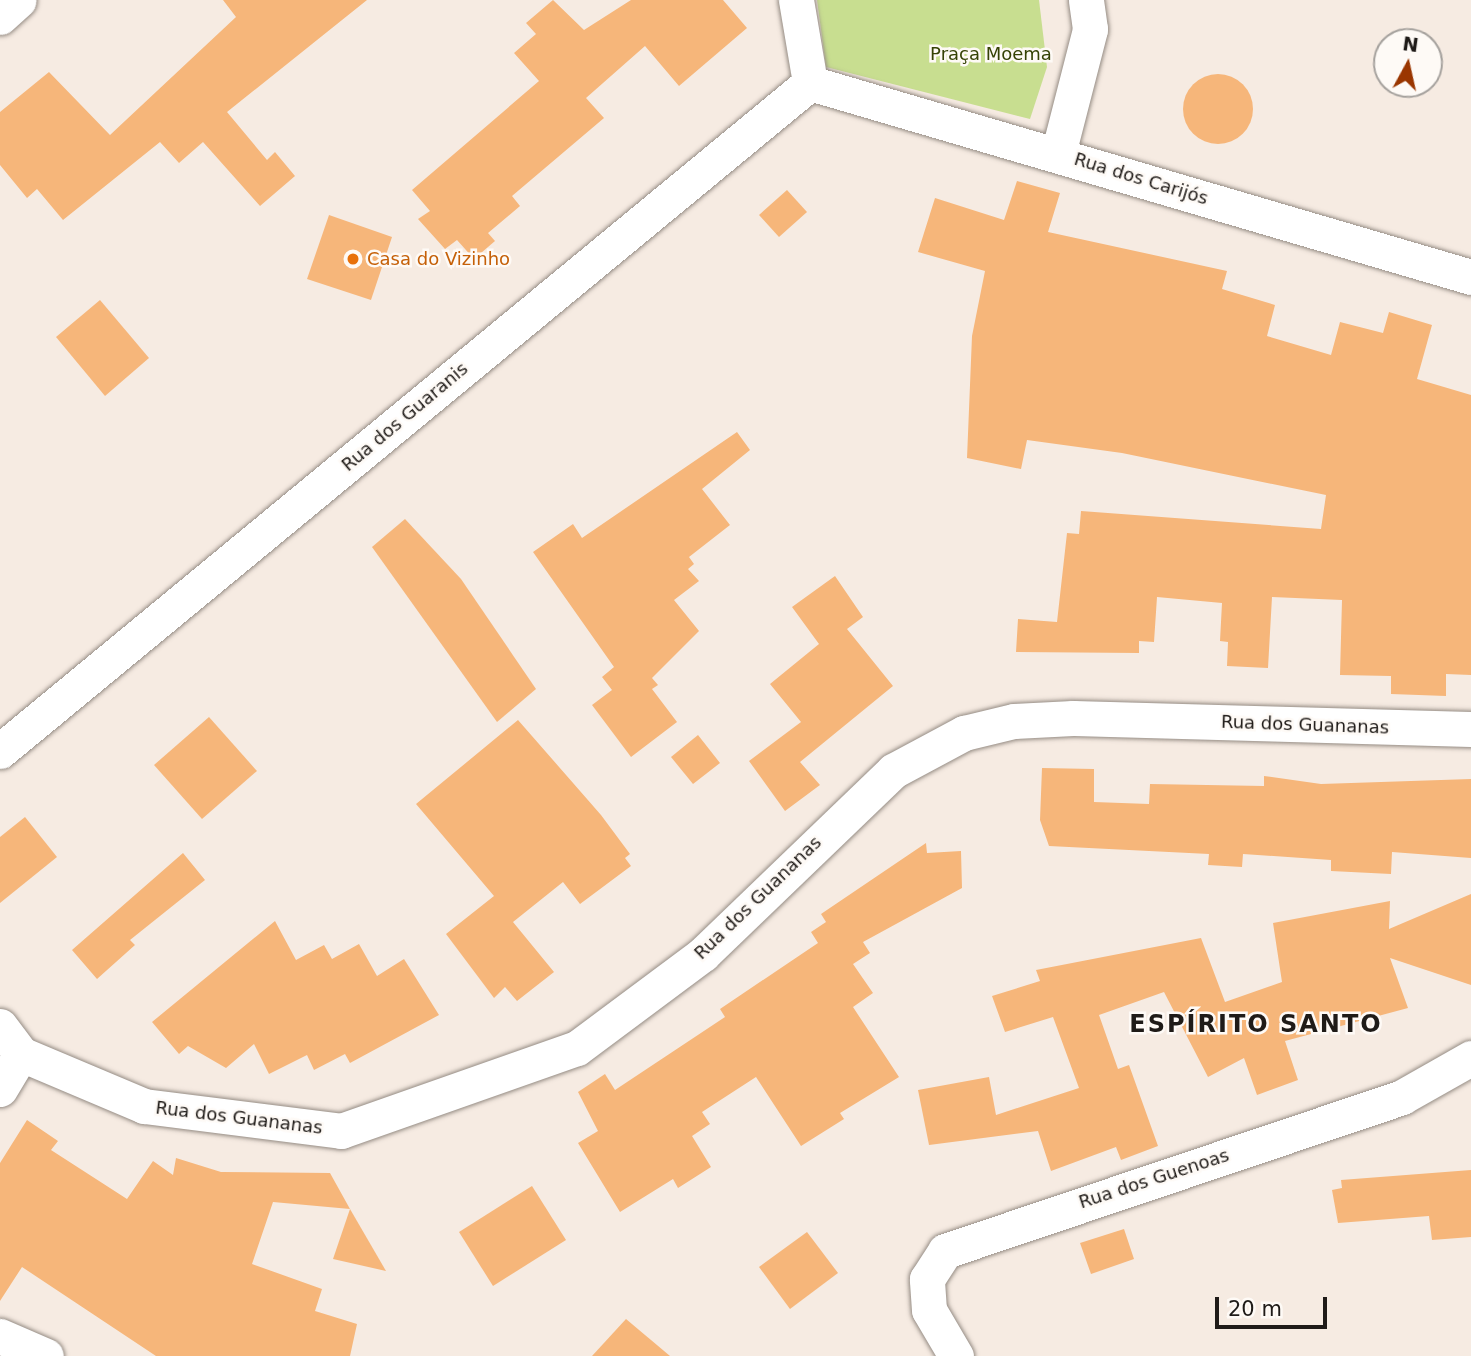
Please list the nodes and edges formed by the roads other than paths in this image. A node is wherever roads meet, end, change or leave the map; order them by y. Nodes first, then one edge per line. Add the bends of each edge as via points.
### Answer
1 (19, 0) edge
2 (796, 0) edge
3 (1086, 0) edge
4 (0, 17) edge
5 (810, 83) junction
6 (1058, 154) junction
7 (1471, 277) edge
8 (1471, 729) edge
9 (0, 751) edge
10 (0, 1026) edge
11 (21, 1054) junction
12 (1471, 1059) edge
13 (0, 1089) edge
14 (0, 1336) edge
15 (46, 1356) edge
16 (956, 1356) edge

1 - 4 street
2 - 5 street
3 - 6 street via 1090,29
5 - 6 street, Rua dos Carijós
5 - 9 street, Rua dos Guaranis
6 - 7 street, Rua dos Carijós
8 - 11 street, Rua dos Guananas via 1073,718 964,733 892,772 703,954 578,1048 341,1131 144,1106
10 - 11 street
11 - 13 street
12 - 16 street, Rua dos Guenoas via 1402,1097 944,1251 927,1279 929,1310
14 - 15 street

